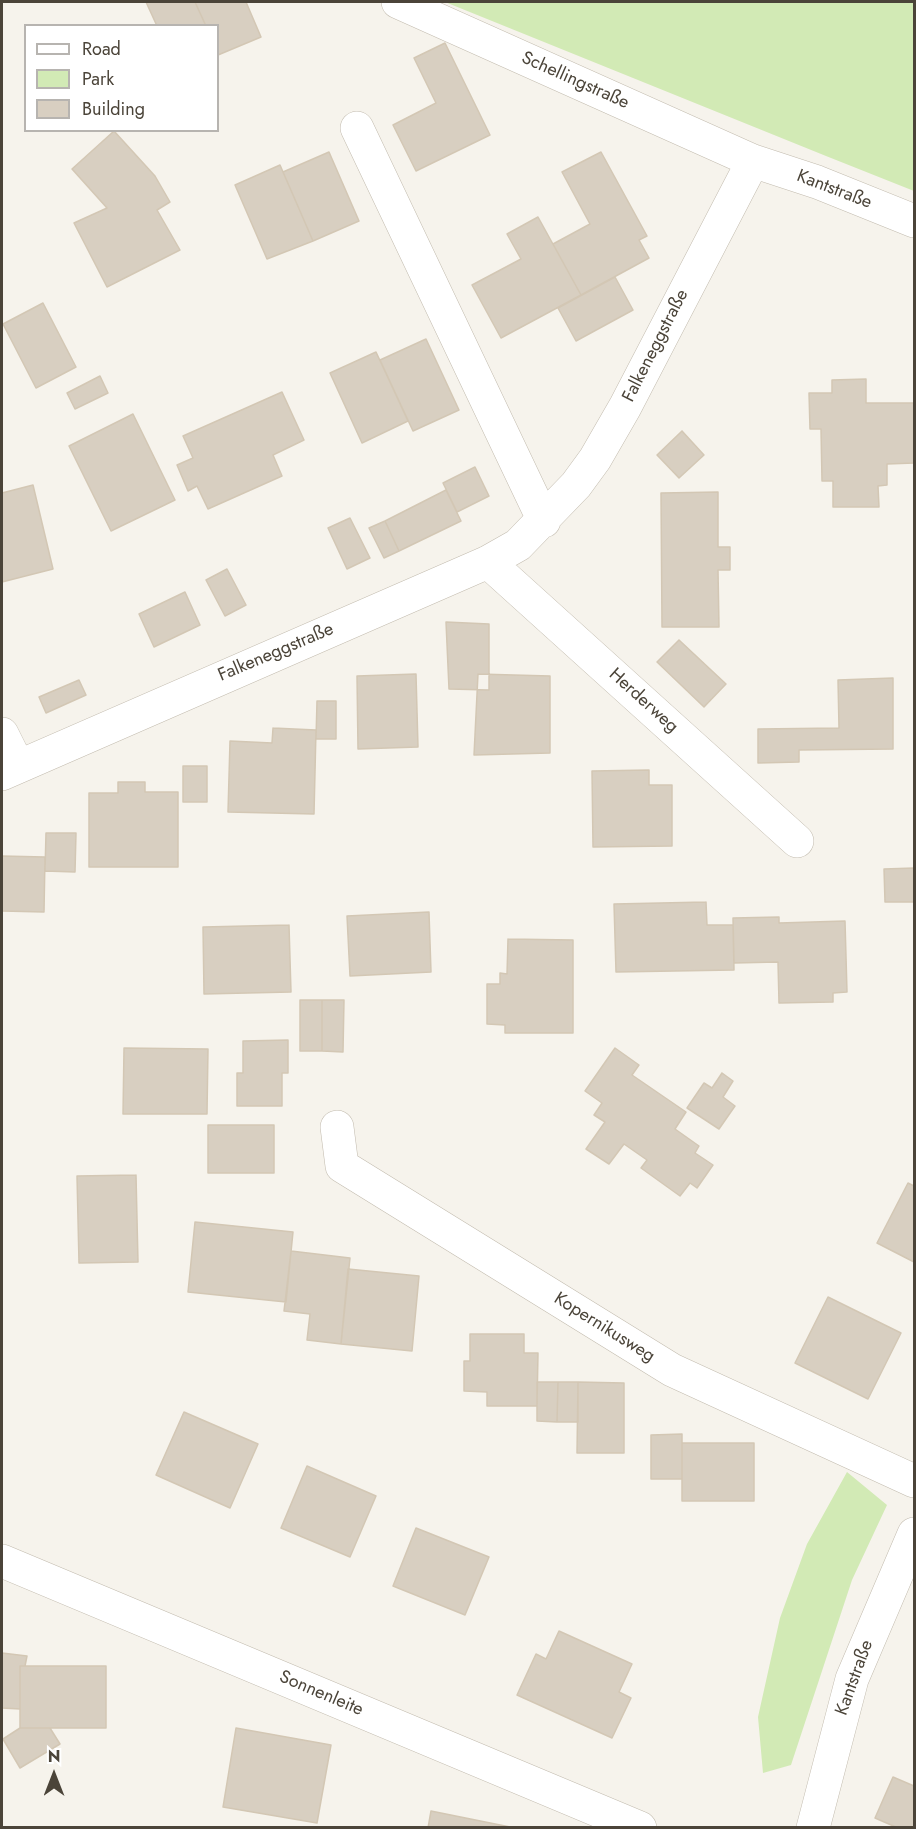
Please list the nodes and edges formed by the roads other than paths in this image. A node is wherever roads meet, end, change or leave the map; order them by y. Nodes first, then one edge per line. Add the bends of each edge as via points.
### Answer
1 (398, 2) edge
2 (357, 128) dead end
3 (753, 161) junction
4 (915, 221) edge
5 (544, 520) junction
6 (488, 562) junction
7 (2, 734) edge
8 (10, 770) edge
9 (797, 841) dead end
10 (337, 1127) dead end
11 (915, 1481) edge
12 (915, 1534) edge
13 (2, 1561) edge
14 (640, 1827) edge
15 (813, 1827) edge

1 - 3 street, Schellingstraße
2 - 5 street
3 - 4 street, Kantstraße
3 - 5 street, Falkeneggstraße via 595,459
5 - 6 street, Falkeneggstraße via 518,545
6 - 8 street, Falkeneggstraße
6 - 9 street, Herderweg
7 - 8 street
10 - 11 street, Kopernikusweg via 342,1166 672,1370
12 - 15 street, Kantstraße via 852,1679
13 - 14 street, Sonnenleite

